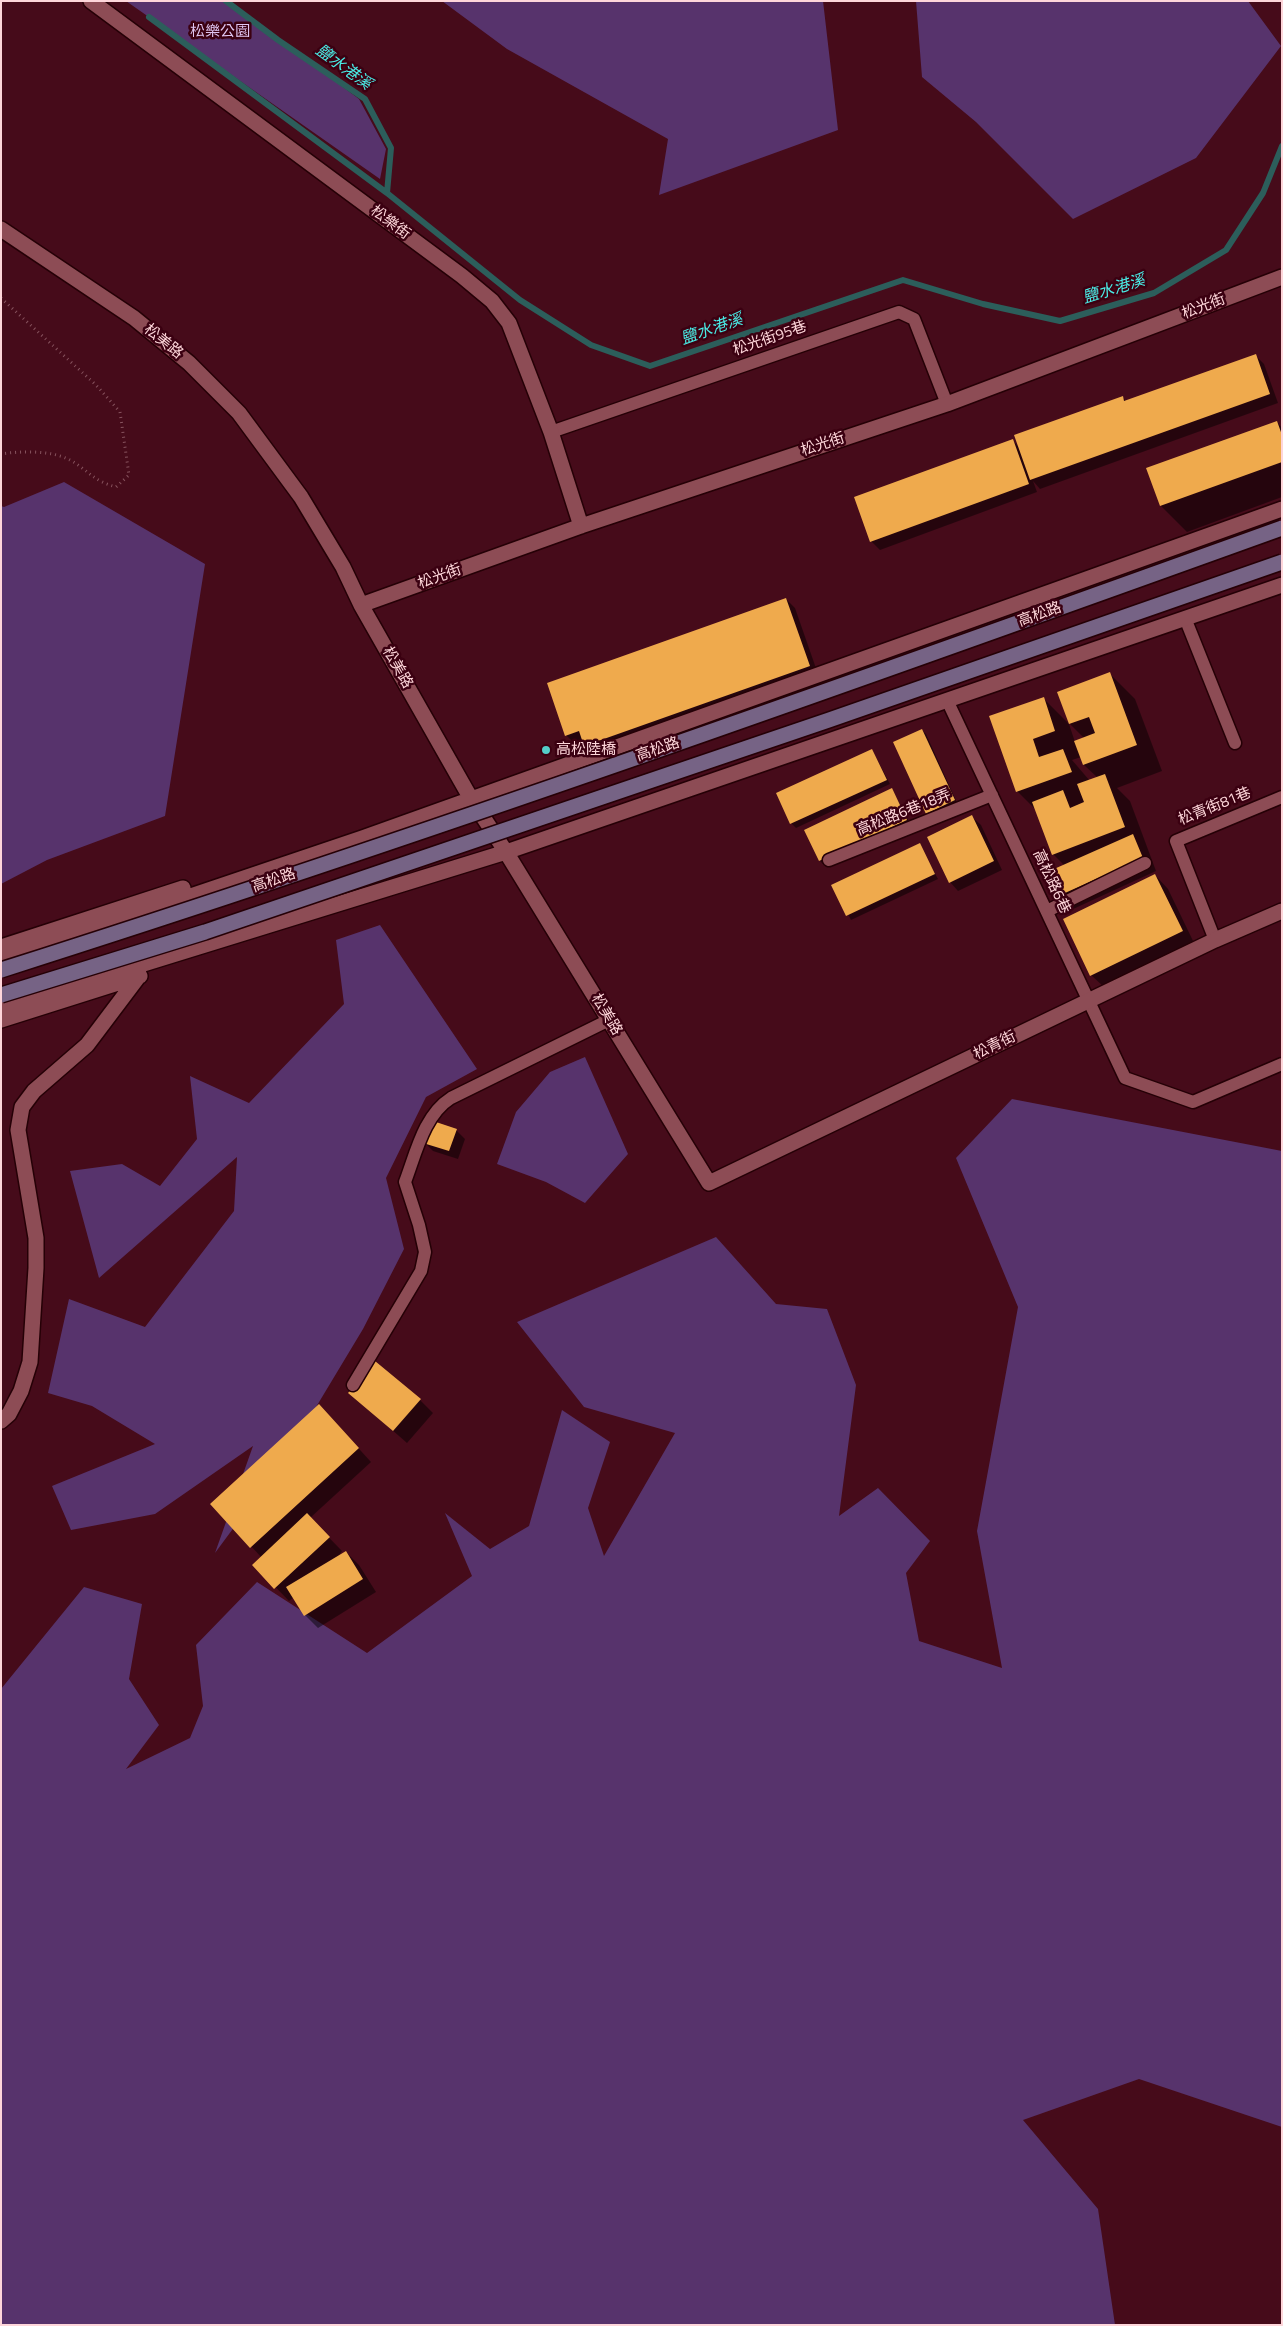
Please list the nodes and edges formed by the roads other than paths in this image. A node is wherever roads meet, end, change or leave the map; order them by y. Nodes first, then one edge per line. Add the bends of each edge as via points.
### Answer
1 (91, 1) edge
2 (1, 229) edge
3 (1282, 277) edge
4 (947, 404) junction
5 (550, 432) junction
6 (1282, 509) edge
7 (581, 526) junction
8 (1282, 528) edge
9 (1282, 562) edge
10 (1282, 584) edge
11 (361, 605) junction
12 (1186, 618) junction
13 (947, 700) junction
14 (1235, 743) dead end
15 (992, 795) junction
16 (470, 797) junction
17 (1282, 797) edge
18 (362, 838) junction
19 (506, 852) junction
20 (829, 860) dead end
21 (1145, 863) dead end
22 (382, 890) junction
23 (1282, 911) edge
24 (1047, 912) junction
25 (1215, 940) junction
26 (1, 947) edge
27 (1, 960) edge
28 (1, 970) edge
29 (139, 976) junction
30 (1, 995) edge
31 (1089, 1001) junction
32 (1, 1008) edge
33 (1, 1020) edge
34 (609, 1020) junction
35 (1282, 1064) edge
36 (709, 1183) joint
37 (353, 1385) dead end
38 (1, 1421) edge

1 - 5 street, 松樂街 via 492,301 509,323
2 - 11 street, 松美路 via 134,318 189,363 239,414 301,497 343,567
3 - 4 street, 松光街
4 - 5 lane, 松光街95巷 via 914,319 899,312
4 - 7 street, 松光街
5 - 7 street, 松樂街
6 - 16 street, 高松路
7 - 11 street, 松光街
8 - 28 street, 高松路, bridge via 819,695 149,923
9 - 30 street, 高松路, bridge via 204,932
10 - 12 street
11 - 16 street, 松美路
12 - 13 street
12 - 14 lane
13 - 15 lane, 高松路6巷
13 - 19 street
15 - 20 lane, 高松路6巷18弄
15 - 24 lane, 高松路6巷
16 - 18 street, 高松路
16 - 19 street, 松美路
17 - 25 lane, 松青街81巷 via 1176,841
18 - 26 street, 高松路 via 324,841
18 - 27 street, 高松路
19 - 22 street
19 - 34 street, 松美路
21 - 24 lane
22 - 29 street via 350,909
22 - 32 street
23 - 25 street, 松青街
24 - 31 lane, 高松路6巷
25 - 31 street, 松青街
29 - 33 street
29 - 38 street via 87,1045 34,1092 22,1107 18,1130 36,1238 30,1362 21,1391 9,1414
31 - 35 lane, 高松路6巷 via 1125,1078 1193,1102
31 - 36 street, 松青街
34 - 36 street, 松美路
34 - 37 lane via 451,1098 431,1117 404,1182 425,1252 420,1271

